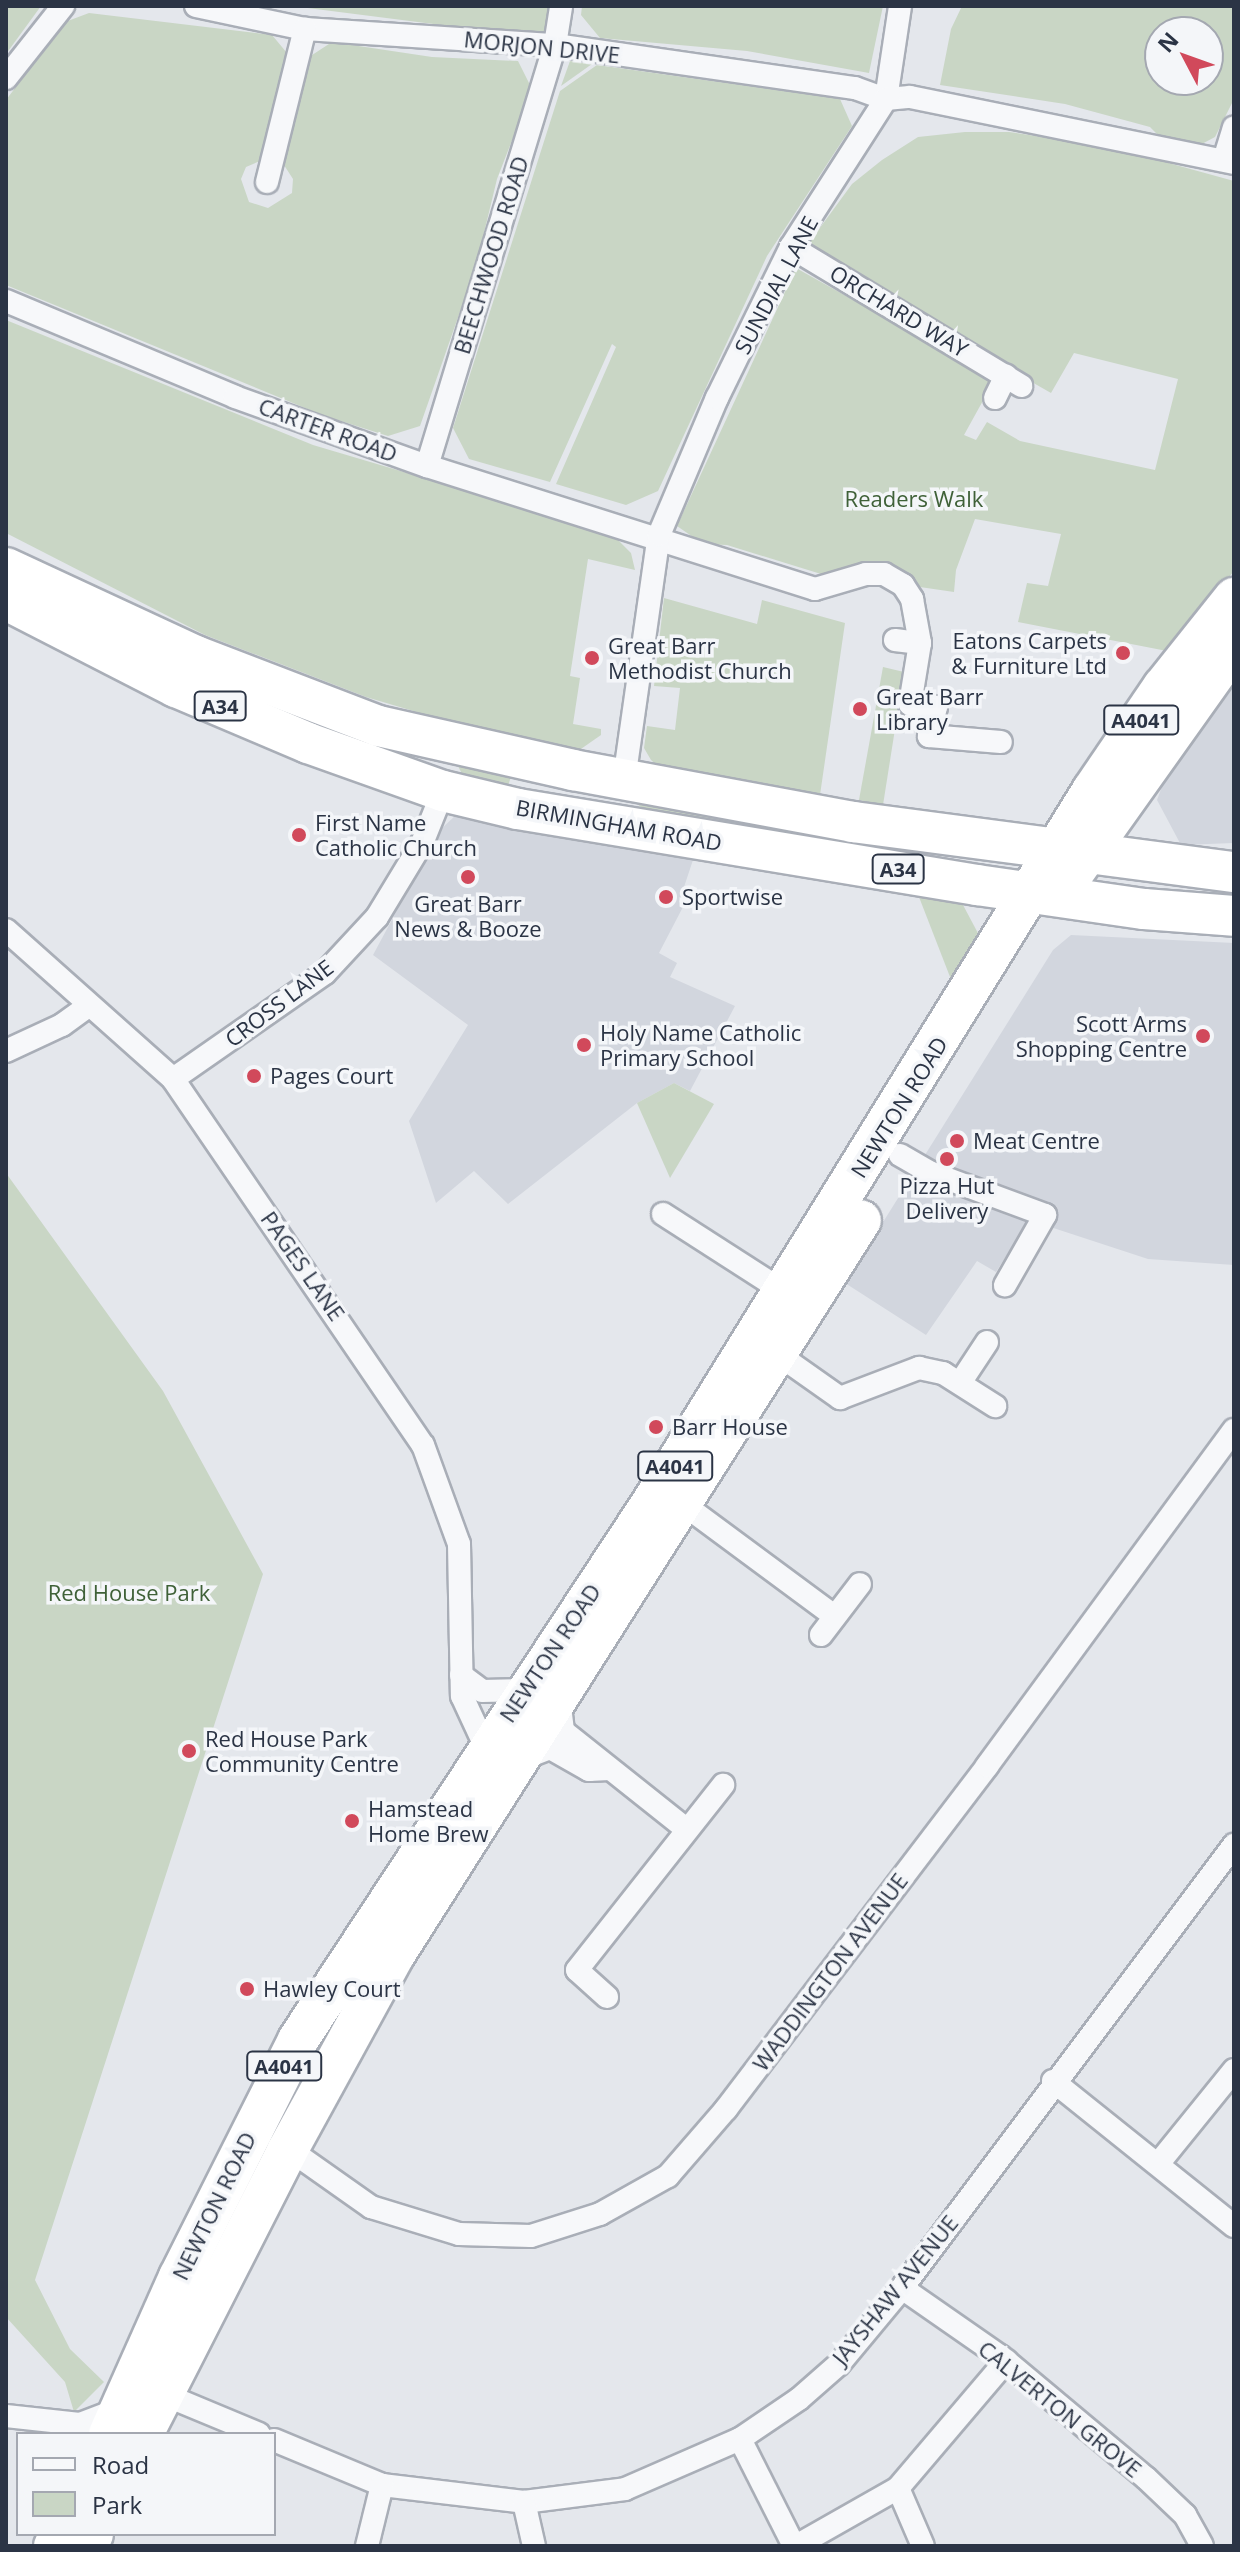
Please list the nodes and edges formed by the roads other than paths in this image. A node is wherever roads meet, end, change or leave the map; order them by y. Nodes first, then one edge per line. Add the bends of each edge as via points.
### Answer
1 (63, 6) edge
2 (196, 6) edge
3 (561, 6) edge
4 (900, 6) edge
5 (305, 29) junction
6 (555, 45) junction
7 (6, 78) edge
8 (886, 99) junction
9 (1234, 128) edge
10 (1229, 161) edge
11 (267, 182) dead end
12 (791, 247) junction
13 (6, 301) edge
14 (995, 398) dead end
15 (427, 466) junction
16 (659, 535) junction
17 (6, 568) edge
18 (1234, 598) edge
19 (6, 600) edge
20 (895, 640) dead end
21 (920, 643) junction
22 (1234, 647) edge
23 (1193, 675) junction
24 (305, 700) junction
25 (1001, 742) dead end
26 (1148, 763) junction
27 (624, 780) junction
28 (443, 791) junction
29 (615, 824) junction
30 (1149, 864) junction
31 (1234, 872) edge
32 (1057, 874) junction
33 (1234, 901) edge
34 (1234, 916) edge
35 (6, 930) edge
36 (87, 1007) junction
37 (6, 1051) edge
38 (173, 1079) junction
39 (900, 1155) junction
40 (663, 1214) dead end
41 (1005, 1285) dead end
42 (783, 1291) junction
43 (987, 1342) dead end
44 (779, 1355) junction
45 (960, 1383) junction
46 (995, 1406) dead end
47 (1234, 1430) edge
48 (683, 1504) junction
49 (860, 1584) dead end
50 (833, 1615) junction
51 (821, 1635) dead end
52 (461, 1675) junction
53 (542, 1693) junction
54 (498, 1758) junction
55 (609, 1769) junction
56 (723, 1785) dead end
57 (686, 1829) junction
58 (1234, 1845) edge
59 (607, 1997) dead end
60 (1234, 2070) edge
61 (1053, 2081) junction
62 (268, 2097) junction
63 (287, 2151) junction
64 (1158, 2164) junction
65 (218, 2196) junction
66 (1234, 2226) edge
67 (902, 2288) junction
68 (1006, 2361) junction
69 (163, 2394) junction
70 (6, 2416) edge
71 (125, 2425) edge
72 (61, 2428) edge
73 (254, 2432) edge
74 (740, 2439) junction
75 (276, 2441) edge
76 (382, 2485) junction
77 (898, 2488) junction
78 (524, 2502) junction
79 (367, 2546) edge
80 (534, 2546) edge
81 (795, 2546) edge
82 (923, 2546) edge
83 (1202, 2546) edge

1 - 7 street
2 - 5 street, MORJON DRIVE
3 - 6 street, BEECHWOOD ROAD
4 - 8 street
5 - 6 street, MORJON DRIVE
5 - 11 street
6 - 8 street, MORJON DRIVE via 855,88
6 - 15 street, BEECHWOOD ROAD
8 - 10 street via 910,97
8 - 12 street, SUNDIAL LANE
9 - 10 street
12 - 14 street, ORCHARD WAY via 1014,380
12 - 16 street, SUNDIAL LANE via 717,398
13 - 15 street, CARTER ROAD via 235,397
15 - 16 street, CARTER ROAD
16 - 21 street via 815,589 884,574 903,585 912,599
16 - 27 street, SUNDIAL LANE
17 - 24 highway, BIRMINGHAM ROAD / A34
18 - 23 highway, A4041
19 - 28 highway, BIRMINGHAM ROAD / A34 via 190,693 308,743
20 - 21 street
21 - 25 street via 910,704 936,707 929,736
22 - 23 highway, A4041
23 - 26 highway, A4041
23 - 32 highway, A4041
24 - 27 highway, BIRMINGHAM ROAD / A34 via 378,726
24 - 28 highway via 319,718 434,759 445,767
26 - 30 highway via 1135,793 1130,825
26 - 32 highway, A4041
27 - 29 highway
27 - 32 highway, BIRMINGHAM ROAD / A34 via 853,822
28 - 29 highway, BIRMINGHAM ROAD / A34
28 - 38 street, CROSS LANE via 423,841 377,917 325,973
29 - 32 highway, BIRMINGHAM ROAD / A34
30 - 31 highway, A34
30 - 32 highway, A34
32 - 33 highway, A34
32 - 34 highway, A34
32 - 39 highway, NEWTON ROAD / A4041
32 - 42 highway, NEWTON ROAD / A4041
35 - 36 street, PAGES LANE
36 - 37 street
36 - 38 street, PAGES LANE
38 - 52 street, PAGES LANE via 423,1445 459,1544
39 - 41 street via 929,1172 1045,1215
39 - 44 highway, NEWTON ROAD / A4041
40 - 42 street
42 - 53 highway, NEWTON ROAD / A4041
43 - 45 street
44 - 45 street via 840,1398 919,1368
44 - 48 highway, NEWTON ROAD / A4041
45 - 46 street
47 - 63 street, WADDINGTON AVENUE via 987,1766 726,2109 668,2176 600,2214 531,2236 459,2234 371,2207
48 - 50 street
48 - 53 highway, NEWTON ROAD / A4041
49 - 50 street
50 - 51 street
52 - 53 street via 482,1691
52 - 54 street, PAGES LANE via 462,1696
53 - 54 highway, NEWTON ROAD / A4041
53 - 55 street via 563,1731
54 - 55 street via 550,1748 589,1770
54 - 62 highway, NEWTON ROAD / A4041 via 361,1937
54 - 63 highway, NEWTON ROAD / A4041
55 - 57 street
56 - 57 street
57 - 59 street via 577,1970
58 - 61 street, JAYSHAW AVENUE
60 - 64 street
61 - 64 street
61 - 67 street, JAYSHAW AVENUE
62 - 63 street, WADDINGTON AVENUE via 267,2122
62 - 65 highway, NEWTON ROAD / A4041
63 - 65 street via 261,2154
63 - 69 highway, NEWTON ROAD / A4041
64 - 66 street
65 - 71 highway, NEWTON ROAD / A4041
67 - 68 street, CALVERTON GROVE
67 - 74 street, JAYSHAW AVENUE via 839,2364
68 - 77 street
68 - 83 street, CALVERTON GROVE via 1185,2515
69 - 71 highway, NEWTON ROAD / A4041
69 - 73 street
70 - 72 street
71 - 72 street
74 - 78 street, JAYSHAW AVENUE via 625,2489
74 - 81 street
75 - 76 street, JAYSHAW AVENUE
76 - 78 street, JAYSHAW AVENUE
76 - 79 street
77 - 81 street
77 - 82 street
78 - 80 street

